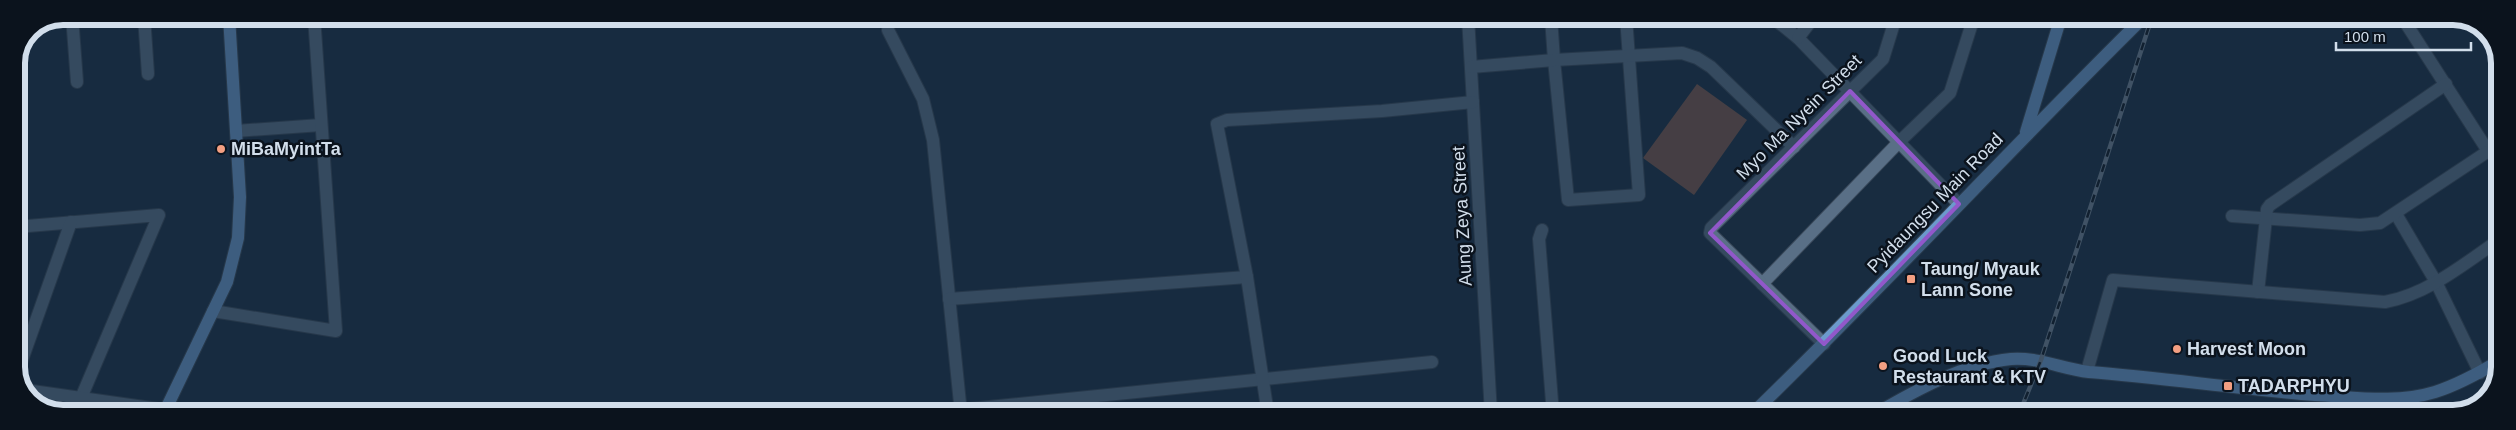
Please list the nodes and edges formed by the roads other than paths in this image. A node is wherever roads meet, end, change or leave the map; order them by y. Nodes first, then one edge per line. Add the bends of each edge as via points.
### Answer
1 (73, 25) edge
2 (145, 25) edge
3 (230, 25) edge
4 (315, 25) edge
5 (1469, 25) edge
6 (1552, 25) edge
7 (1627, 25) edge
8 (1782, 25) edge
9 (1808, 25) edge
10 (1894, 25) edge
11 (1972, 25) edge
12 (2058, 25) edge
13 (2136, 25) edge
14 (2407, 25) edge
15 (888, 30) dead end
16 (1798, 38) junction
17 (1629, 55) junction
18 (1554, 60) junction
19 (1471, 67) junction
20 (148, 74) dead end
21 (78, 82) dead end
22 (2446, 84) junction
23 (1850, 92) junction
24 (1473, 102) junction
25 (321, 125) junction
26 (236, 131) junction
27 (2025, 134) junction
28 (1899, 142) junction
29 (1794, 148) junction
30 (2491, 149) edge
31 (2488, 151) junction
32 (1959, 204) junction
33 (2396, 214) junction
34 (2232, 216) dead end
35 (2266, 218) junction
36 (71, 222) junction
37 (25, 226) edge
38 (1542, 230) dead end
39 (2491, 245) edge
40 (1247, 277) junction
41 (2436, 282) junction
42 (1762, 284) junction
43 (2258, 292) junction
44 (949, 300) junction
45 (213, 311) junction
46 (1824, 344) junction
47 (25, 351) edge
48 (1432, 362) dead end
49 (2491, 366) edge
50 (2087, 371) junction
51 (2480, 373) junction
52 (1263, 380) junction
53 (34, 391) edge
54 (81, 398) junction
55 (123, 405) edge
56 (168, 405) edge
57 (959, 405) edge
58 (1026, 405) edge
59 (1267, 405) edge
60 (1491, 405) edge
61 (1552, 405) edge
62 (1761, 405) edge
63 (1893, 405) edge

1 - 21 street
2 - 20 street
3 - 26 main road
4 - 25 street
5 - 19 street, Aung Zeya Street
6 - 18 street
7 - 17 street
8 - 16 street
9 - 16 street
10 - 23 street, Myo Ma Nyein Street via 1883,59
11 - 28 street via 1950,94
12 - 27 main road
13 - 27 main road, Pyidaungsu Main Road
14 - 22 street
15 - 44 street via 923,99 933,140
16 - 23 street
17 - 18 street
17 - 18 street via 1639,192 1636,196 1568,200
17 - 29 street via 1682,53 1697,58 1711,67
18 - 19 street
19 - 24 street, Aung Zeya Street
22 - 31 street
22 - 35 street via 2270,205
23 - 28 street
23 - 29 street, Myo Ma Nyein Street
24 - 40 street via 1220,121 1218,132
24 - 60 street, Aung Zeya Street
25 - 26 street
25 - 45 street via 336,332
26 - 45 main road via 240,197 238,238 227,282
27 - 32 main road, Pyidaungsu Main Road
28 - 32 street
28 - 42 street
29 - 42 street, Myo Ma Nyein Street via 1711,228 1710,233
30 - 31 street
31 - 33 street
32 - 46 main road, Pyidaungsu Main Road
33 - 35 street via 2380,223 2360,225
33 - 41 street
34 - 35 street
35 - 43 street
36 - 37 street
36 - 47 street
36 - 54 street via 159,215
38 - 61 street via 1539,240
39 - 41 street
40 - 44 street
40 - 52 street
41 - 43 street via 2406,298 2385,302
41 - 51 street
42 - 46 street
43 - 50 street via 2113,280
44 - 57 street
45 - 56 main road
46 - 62 main road, Pyidaungsu Main Road
48 - 52 street
49 - 51 main road
50 - 51 main road via 2234,388 2372,399 2404,398 2435,392
50 - 63 main road via 2042,360 2012,359 1986,363 1953,375
52 - 58 street
52 - 59 street
53 - 54 street
54 - 55 street

